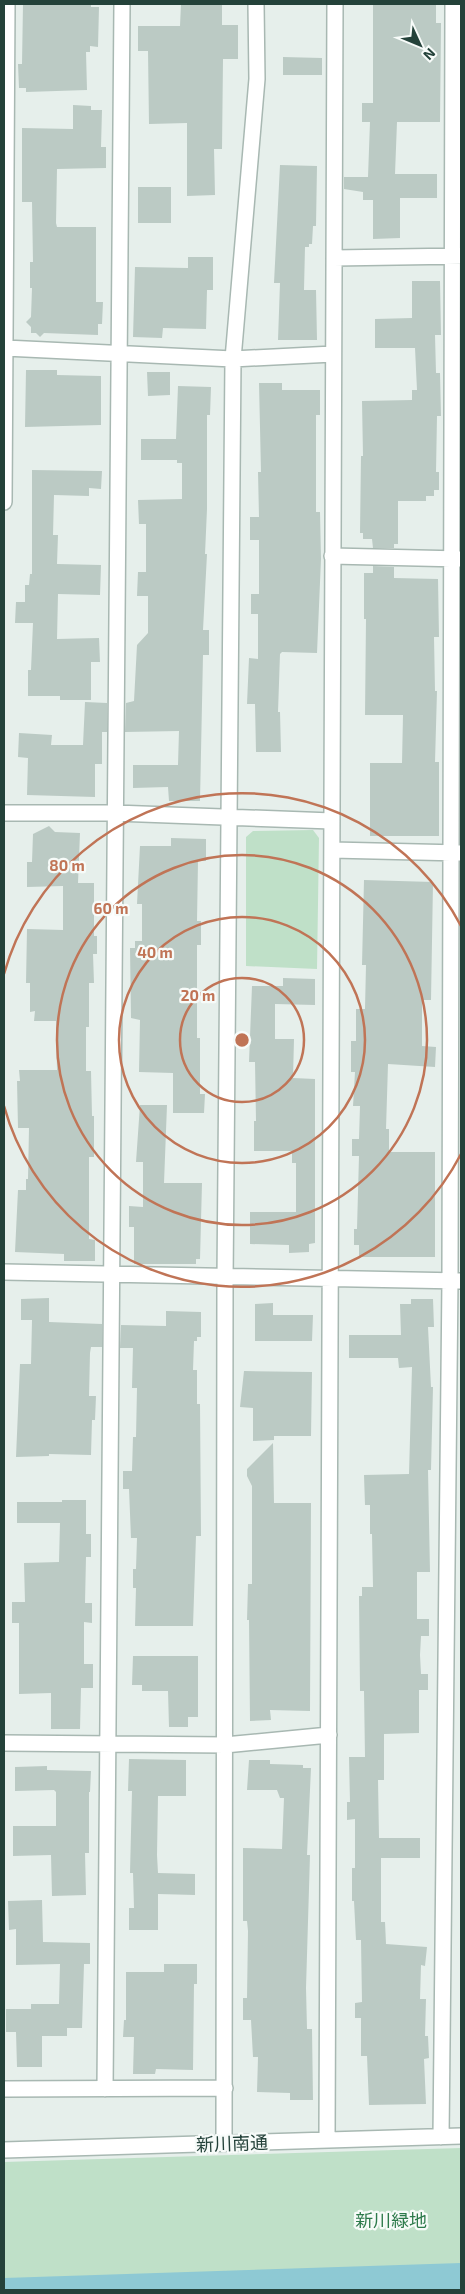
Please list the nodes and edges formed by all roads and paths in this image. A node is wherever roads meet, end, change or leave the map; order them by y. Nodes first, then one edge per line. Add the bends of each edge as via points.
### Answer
1 (8, 4) edge
2 (122, 4) edge
3 (256, 4) edge
4 (335, 4) edge
5 (453, 4) edge
6 (457, 256) edge
7 (334, 258) junction
8 (5, 338) edge
9 (119, 354) junction
10 (333, 354) junction
11 (232, 359) junction
12 (4, 502) edge
13 (332, 556) junction
14 (456, 559) edge
15 (4, 813) edge
16 (115, 813) junction
17 (228, 817) junction
18 (332, 821) junction
19 (332, 850) junction
20 (456, 853) edge
21 (4, 1272) edge
22 (111, 1275) junction
23 (225, 1278) junction
24 (330, 1280) junction
25 (456, 1281) edge
26 (329, 1735) junction
27 (4, 1743) edge
28 (108, 1744) junction
29 (225, 1745) junction
30 (225, 2088) junction
31 (4, 2089) edge
32 (105, 2089) junction
33 (461, 2136) edge
34 (441, 2137) junction
35 (327, 2140) junction
36 (224, 2143) junction
37 (4, 2150) edge

1 - 8 street
2 - 9 street
3 - 11 street via 257,79
4 - 7 street
5 - 6 street
6 - 7 street
6 - 14 street
7 - 10 street
8 - 9 street
8 - 12 street
9 - 11 street
9 - 16 street
10 - 11 street
10 - 13 street
11 - 17 street
13 - 14 street
13 - 18 street
14 - 20 street
15 - 16 street
16 - 17 street
16 - 22 street
17 - 18 street
17 - 23 street
18 - 19 street
19 - 20 street
19 - 24 street
20 - 25 street
21 - 22 street
22 - 23 street
22 - 28 street
23 - 24 street
23 - 29 street
24 - 25 street
24 - 26 street
25 - 34 street
26 - 29 street
26 - 35 street
27 - 28 street
28 - 29 street
28 - 32 street
29 - 30 street
30 - 32 street
30 - 36 street
31 - 32 street
33 - 34 street, 新川南通
34 - 35 street, 新川南通
35 - 36 street, 新川南通
36 - 37 street, 新川南通

